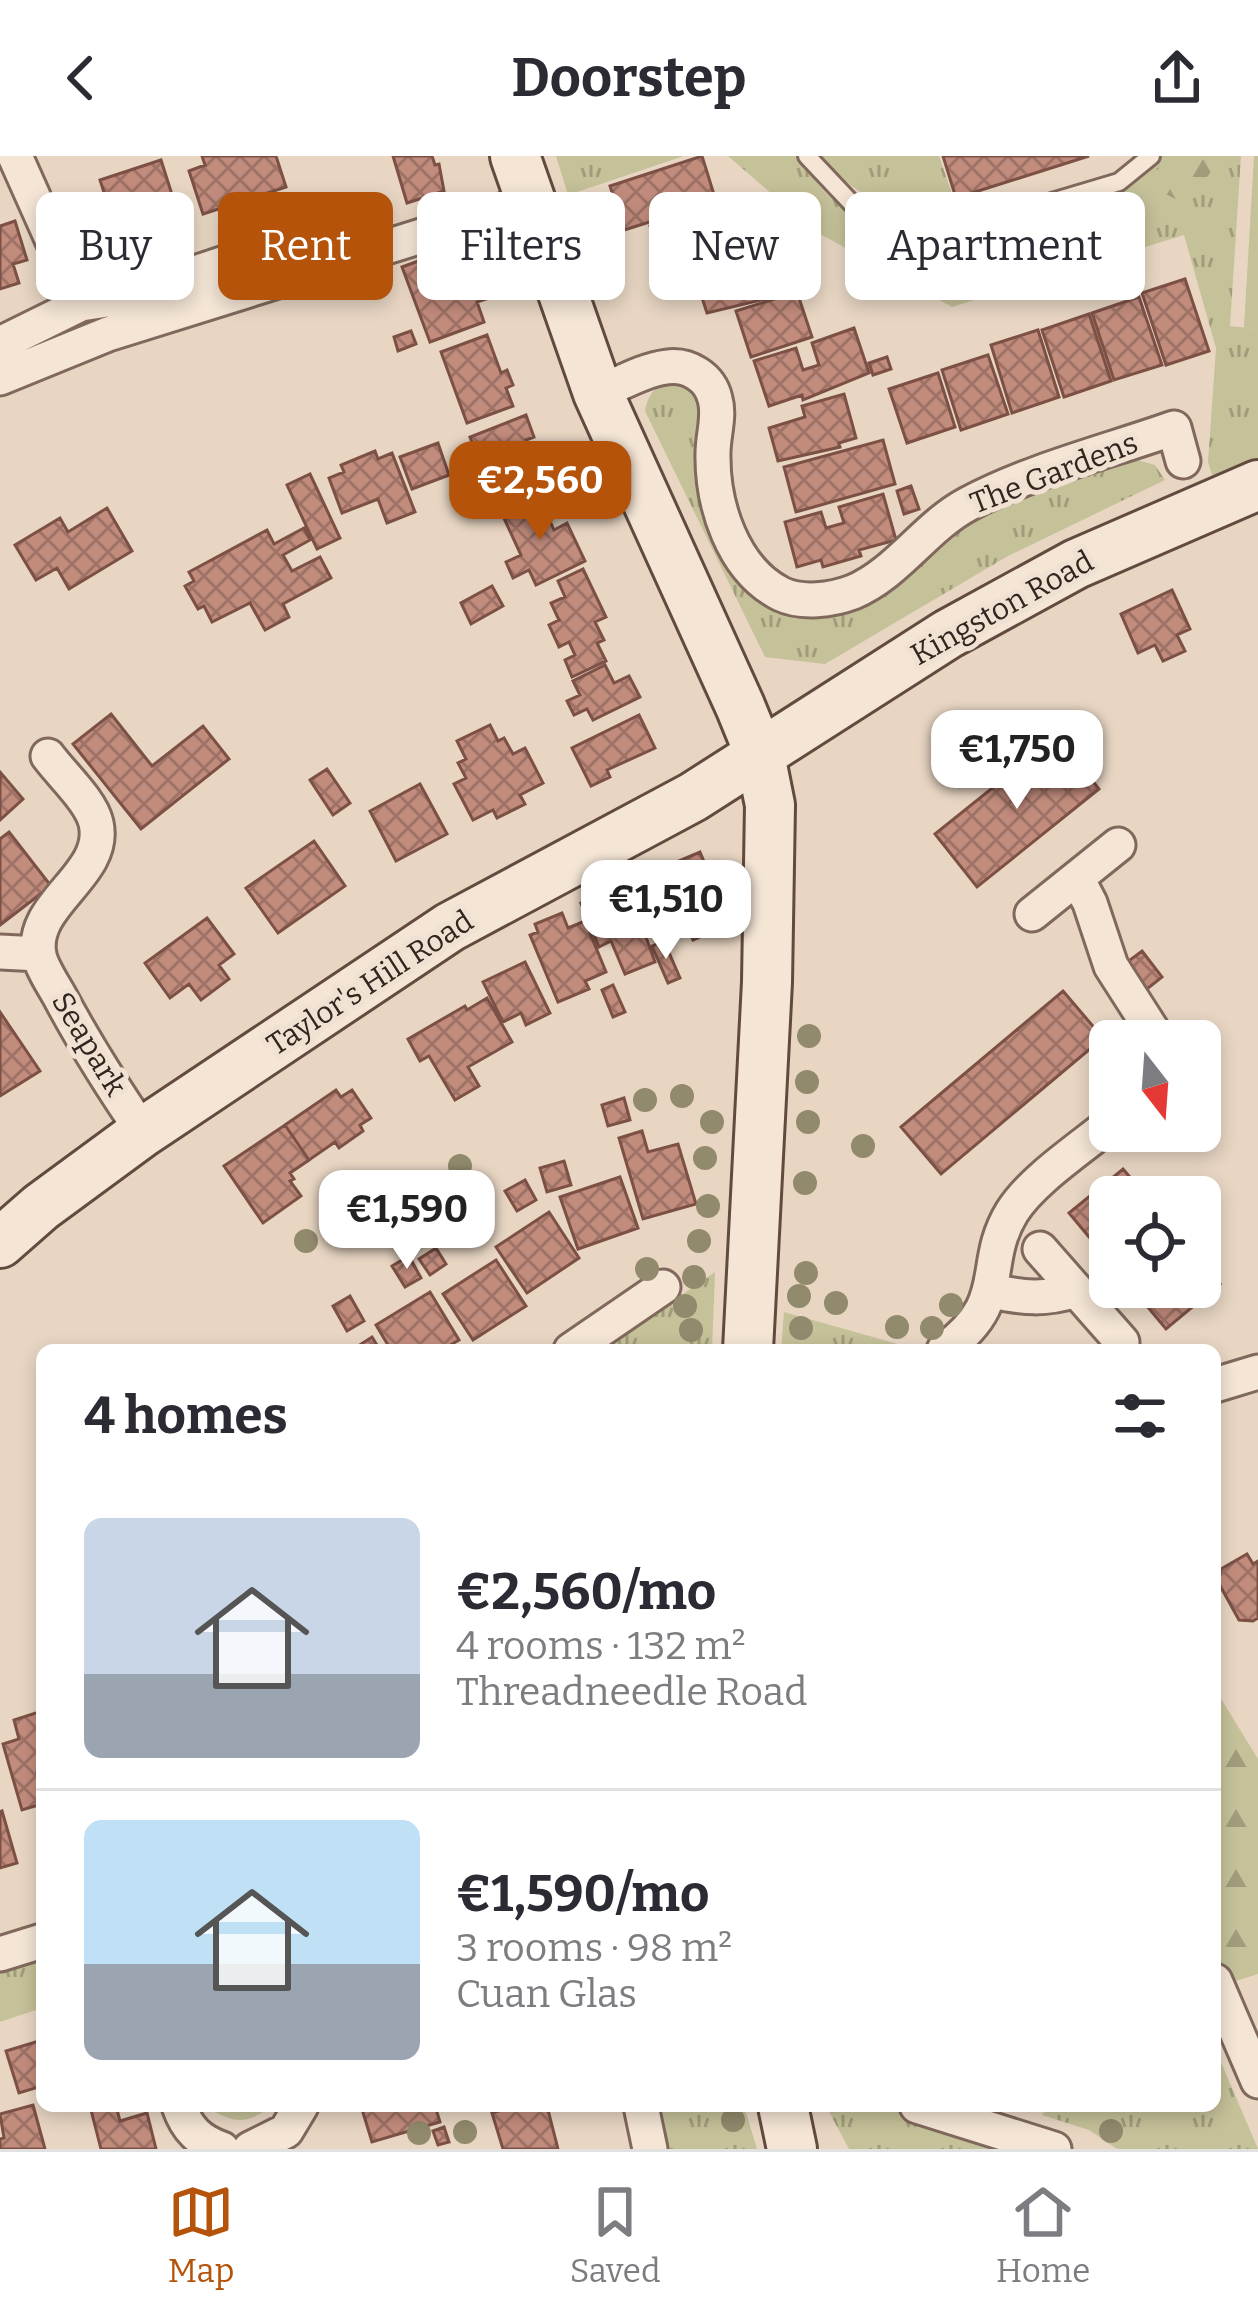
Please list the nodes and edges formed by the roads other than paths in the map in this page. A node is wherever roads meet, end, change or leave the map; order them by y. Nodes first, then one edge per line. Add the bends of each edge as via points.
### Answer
1 (15, 156) edge
2 (515, 156) edge
3 (807, 156) edge
4 (1151, 156) edge
5 (527, 192) edge
6 (417, 237) edge
7 (218, 265) edge
8 (565, 300) edge
9 (81, 304) junction
10 (0, 344) edge
11 (0, 378) edge
12 (598, 393) junction
13 (1183, 461) dead end
14 (1258, 485) edge
15 (760, 755) junction
16 (48, 756) dead end
17 (1118, 845) dead end
18 (1077, 878) junction
19 (1032, 914) dead end
20 (0, 952) edge
21 (39, 954) junction
22 (1146, 1020) edge
23 (143, 1132) junction
24 (1089, 1142) edge
25 (0, 1244) edge
26 (1040, 1249) dead end
27 (663, 1287) dead end
28 (1076, 1290) junction
29 (992, 1291) junction
30 (1122, 1342) dead end
31 (580, 1344) edge
32 (748, 1344) edge
33 (950, 1344) edge
34 (1258, 1372) edge
35 (1221, 1383) edge
36 (36, 1943) edge
37 (0, 1954) edge
38 (1221, 1988) edge
39 (1246, 2018) edge
40 (1258, 2080) edge
41 (182, 2112) edge
42 (297, 2112) edge
43 (642, 2112) edge
44 (936, 2112) edge
45 (222, 2149) edge
46 (250, 2149) edge
47 (650, 2149) edge
48 (1054, 2149) edge

1 - 9 street
2 - 5 main road
3 - 4 lane via 856,208 922,226 971,226 1119,182
6 - 11 street via 107,334
7 - 9 street
8 - 12 main road
9 - 10 street
12 - 13 street, The Gardens via 668,367 690,369 708,383 717,413 713,470 727,530 768,585 804,600 856,591 952,514 999,490 1174,428
12 - 15 main road
14 - 15 main road, Kingston Road via 1057,574
15 - 23 main road, Taylor's Hill Road via 450,927
15 - 32 main road via 770,805
16 - 21 street via 96,818 98,840 40,932
17 - 18 street
18 - 19 street
18 - 22 street via 1111,966
20 - 21 street
21 - 23 street, Seapark
23 - 25 main road, Taylor's Hill Road
24 - 29 street via 1012,1212
26 - 28 street
27 - 31 street
28 - 29 street via 1050,1298
28 - 30 street
29 - 33 street via 982,1314
34 - 35 street
36 - 37 street
38 - 39 street
39 - 40 street
41 - 45 street via 190,2130
42 - 46 street via 286,2131
43 - 47 street
44 - 48 street

